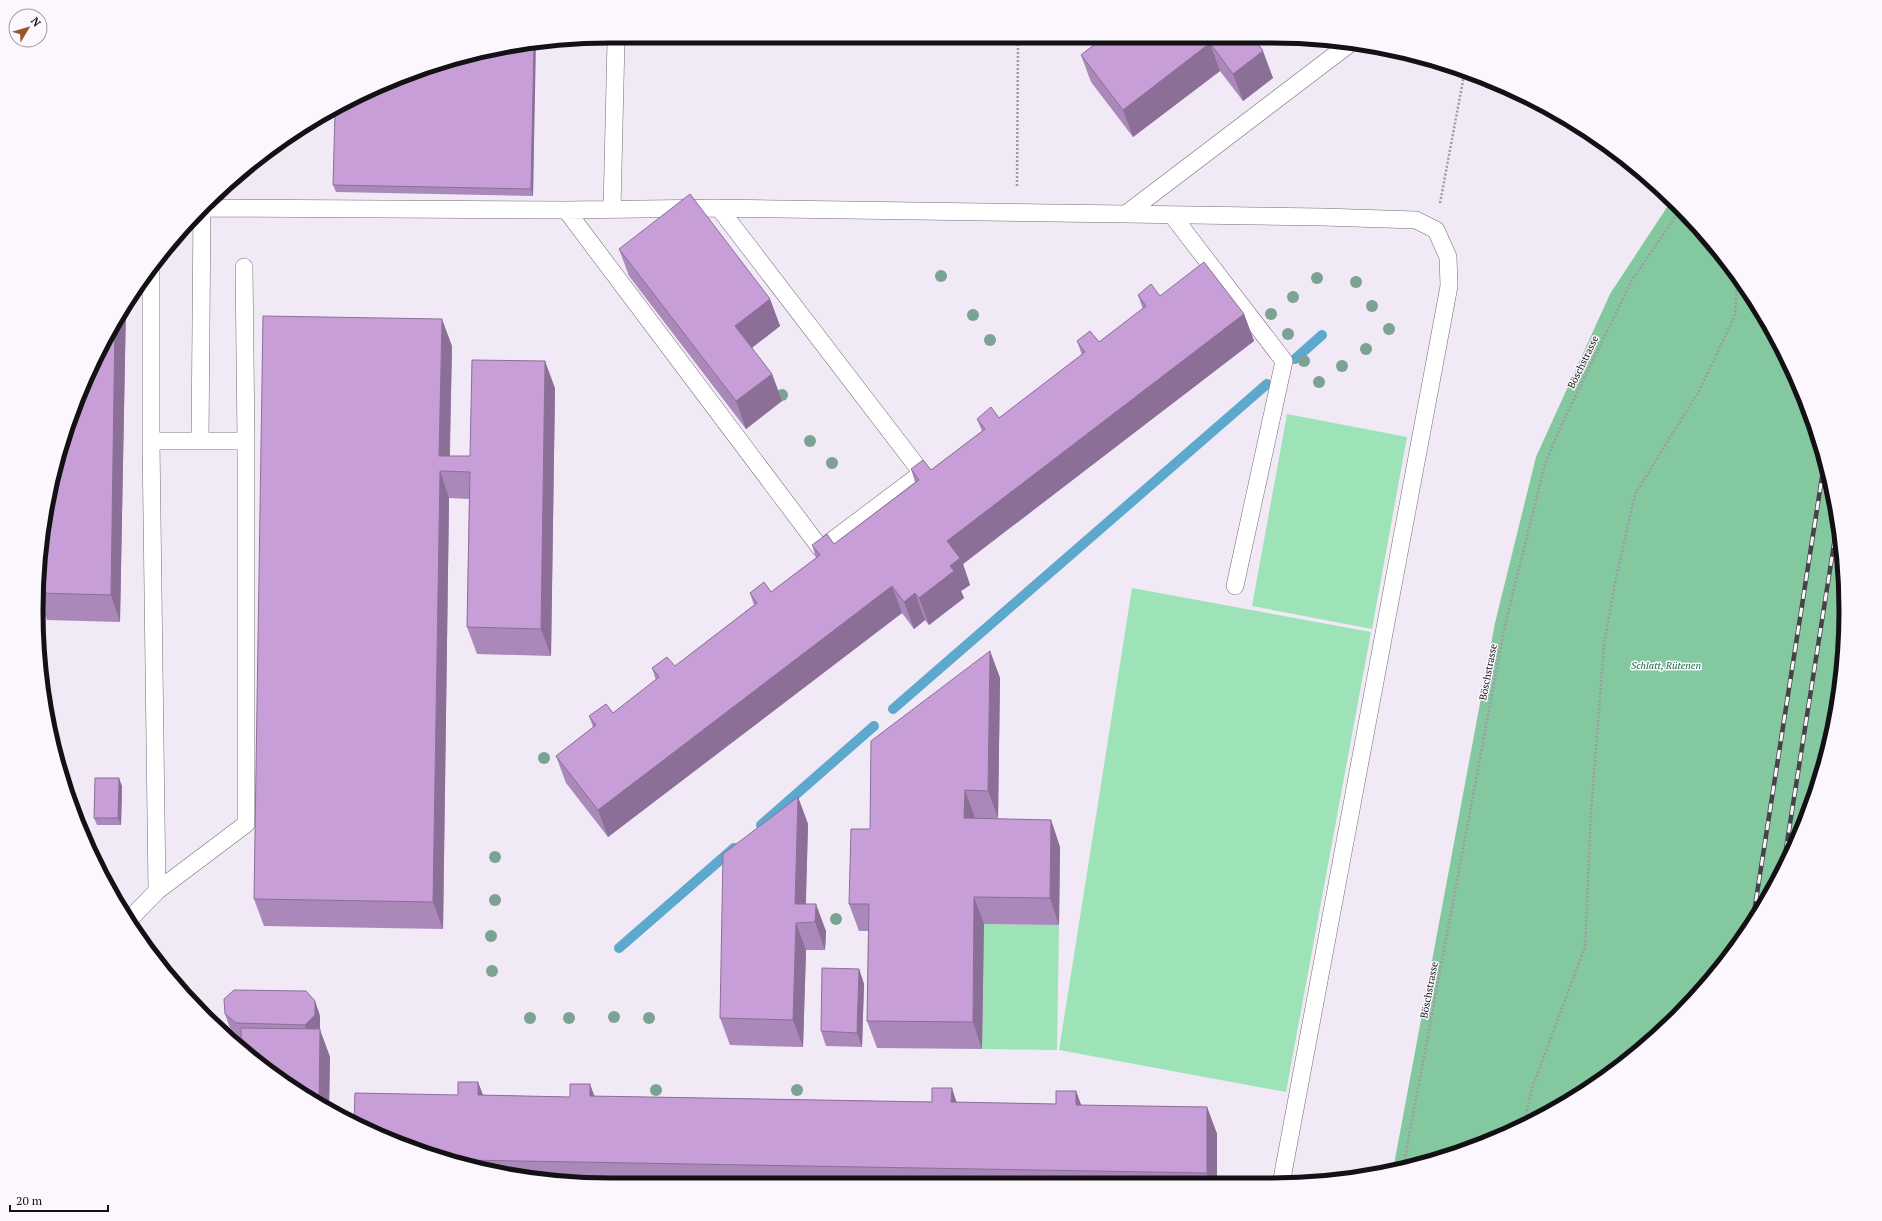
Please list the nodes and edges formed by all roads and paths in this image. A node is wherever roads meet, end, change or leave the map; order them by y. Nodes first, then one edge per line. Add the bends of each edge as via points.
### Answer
1 (616, 43) edge
2 (1018, 43) edge
3 (1344, 48) edge
4 (1464, 77) edge
5 (210, 208) edge
6 (719, 208) junction
7 (612, 209) junction
8 (566, 210) junction
9 (1017, 213) junction
10 (1126, 214) junction
11 (1677, 214) edge
12 (1172, 215) junction
13 (202, 217) edge
14 (1436, 230) junction
15 (244, 267) dead end
16 (151, 278) edge
17 (1737, 286) edge
18 (151, 441) junction
19 (200, 441) junction
20 (246, 441) junction
21 (1235, 586) dead end
22 (157, 891) junction
23 (133, 916) edge
24 (1525, 1117) edge
25 (1404, 1162) edge
26 (1282, 1178) edge

1 - 7 lane
2 - 9 path
3 - 10 lane
4 - 14 path
5 - 8 lane
6 - 7 lane
6 - 8 lane via 922,473 821,549
6 - 9 lane
7 - 8 lane
9 - 10 lane
10 - 12 lane
11 - 25 path, Böschstrasse via 1632,280 1545,464 1505,625
12 - 14 lane via 1416,220
12 - 21 lane via 1284,361
13 - 19 lane
14 - 26 lane via 1448,257 1449,286
15 - 20 lane
16 - 18 lane
17 - 24 path via 1735,316 1699,391 1635,494 1604,645 1584,947 1532,1088
18 - 19 lane
18 - 22 lane
19 - 20 lane
20 - 22 lane via 246,824
22 - 23 lane

